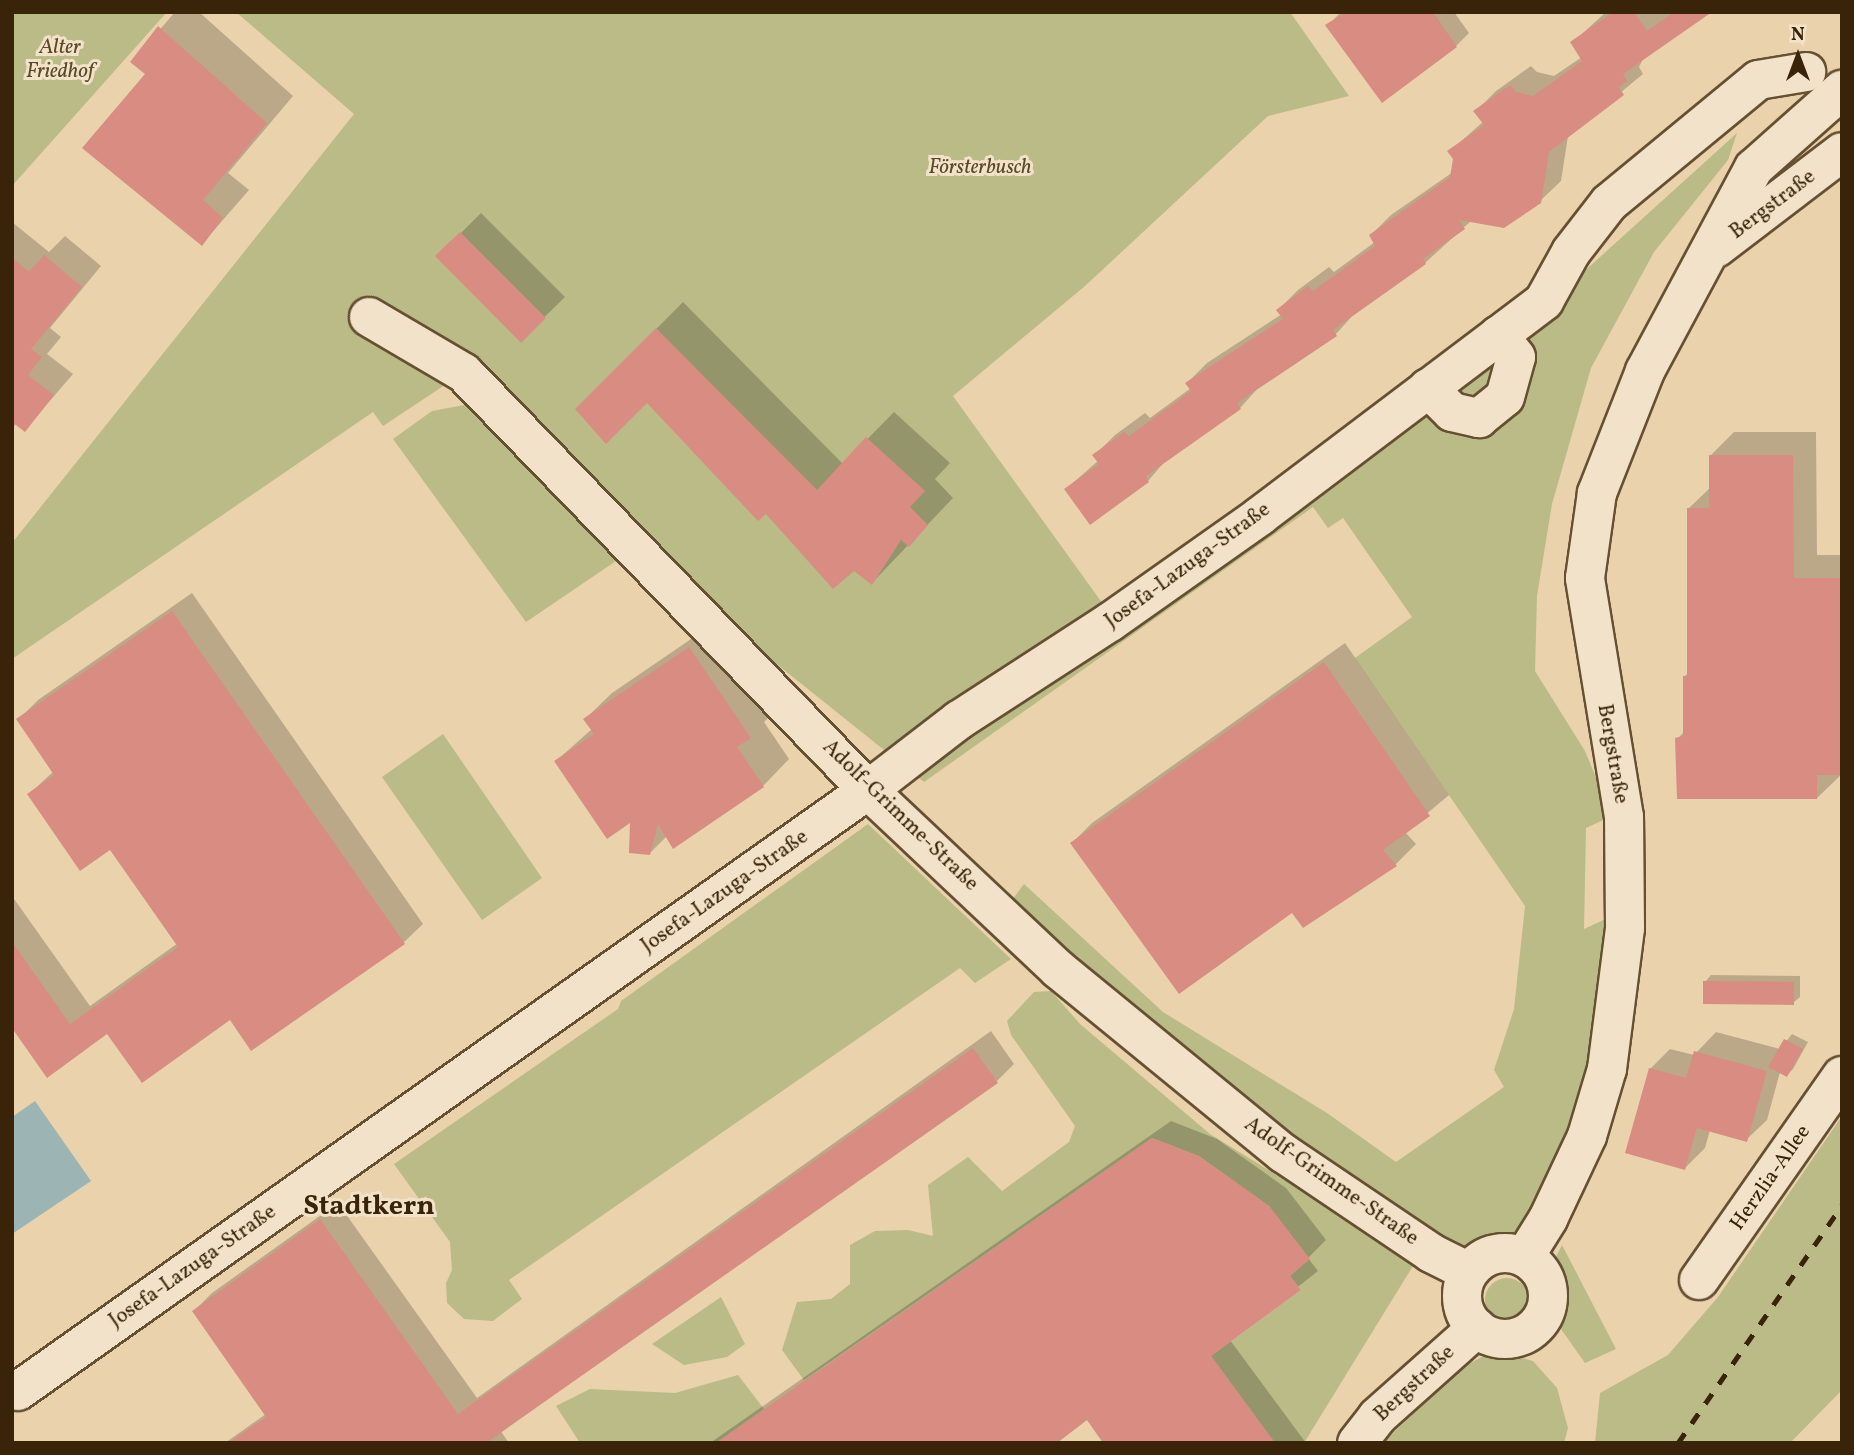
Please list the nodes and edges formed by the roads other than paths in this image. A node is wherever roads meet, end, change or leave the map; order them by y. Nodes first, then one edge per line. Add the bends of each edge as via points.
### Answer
1 (1806, 72) dead end
2 (1842, 90) edge
3 (1842, 152) edge
4 (1703, 258) junction
5 (369, 317) dead end
6 (1499, 335) junction
7 (1428, 388) junction
8 (868, 790) junction
9 (1842, 1076) edge
10 (1525, 1256) junction
11 (1469, 1272) junction
12 (1699, 1280) dead end
13 (1477, 1328) junction
14 (18, 1391) dead end
15 (1357, 1443) edge

1 - 6 street, Josefa-Lazuga-Straße via 1758,80 1609,203 1572,252 1544,301
2 - 4 street, Bergstraße via 1754,168
3 - 4 street, Bergstraße
4 - 10 street, Bergstraße via 1645,371 1597,493 1585,578 1624,817 1625,929 1607,1069 1587,1136
5 - 8 street, Adolf-Grimme-Straße via 464,373
6 - 7 street, Josefa-Lazuga-Straße
6 - 7 street via 1516,356 1505,397 1479,418 1452,412
7 - 8 street, Josefa-Lazuga-Straße via 1259,516 1110,622 959,720
8 - 11 street, Adolf-Grimme-Straße via 1058,969 1283,1153 1431,1253
8 - 14 street, Josefa-Lazuga-Straße
9 - 12 street, Herzlia-Allee
10 - 11 street via 1489,1255
10 - 13 street via 1547,1282 1545,1315 1521,1337 1490,1337
11 - 13 street via 1462,1300
13 - 15 street, Bergstraße via 1377,1417

